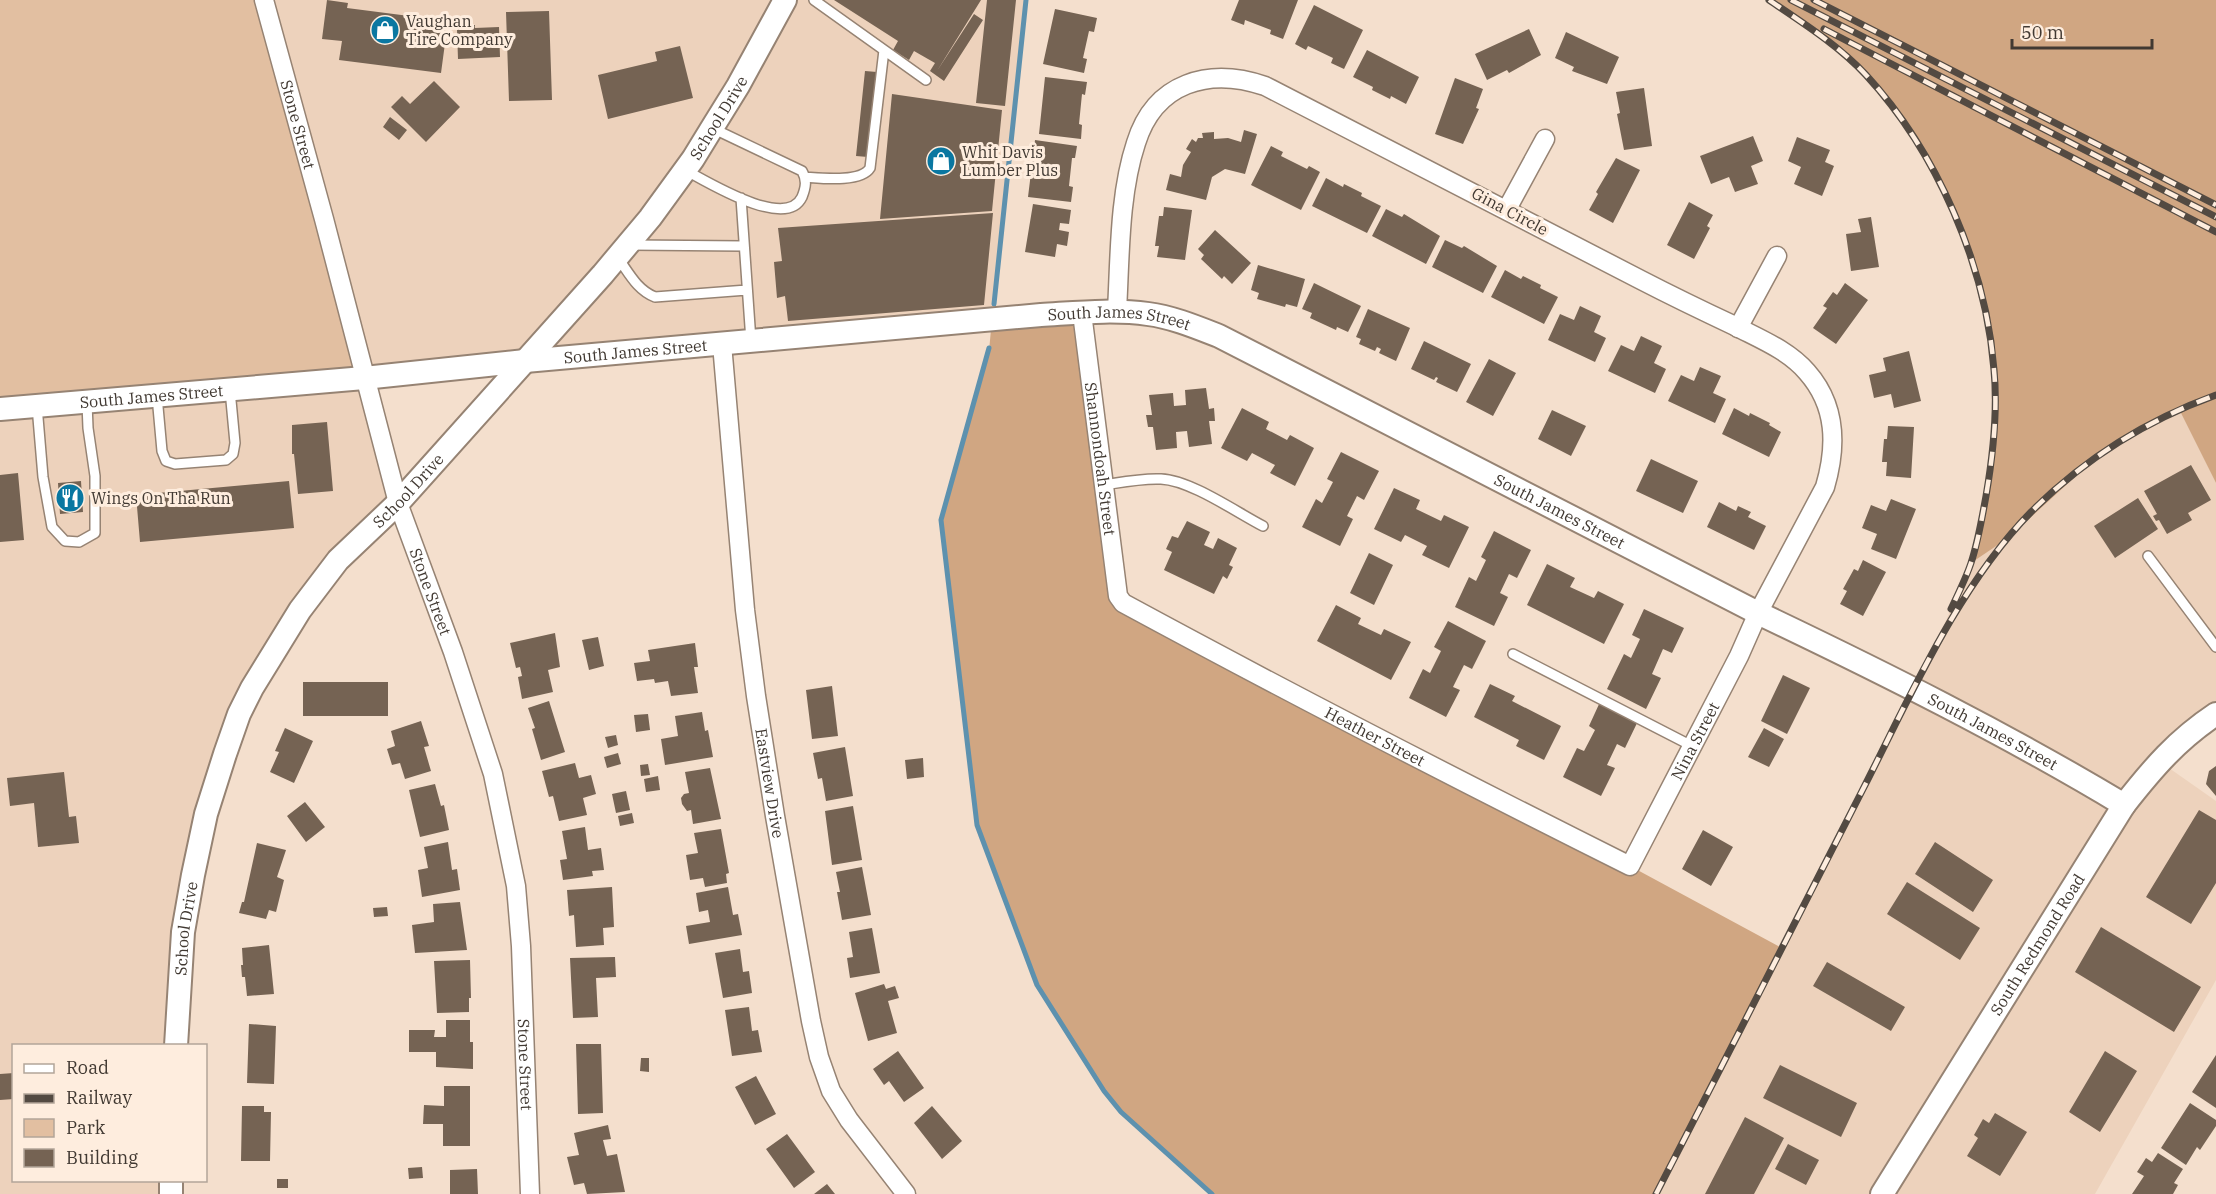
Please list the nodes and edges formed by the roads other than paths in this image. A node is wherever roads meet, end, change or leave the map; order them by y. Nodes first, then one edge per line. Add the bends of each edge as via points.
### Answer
1 (264, 0) edge
2 (785, 0) edge
3 (814, 0) edge
4 (884, 50) junction
5 (926, 80) dead end
6 (712, 128) junction
7 (1545, 139) dead end
8 (685, 170) junction
9 (805, 177) junction
10 (741, 198) junction
11 (1507, 209) junction
12 (743, 246) junction
13 (622, 251) junction
14 (1777, 256) dead end
15 (747, 290) junction
16 (1117, 311) junction
17 (1082, 313) junction
18 (1738, 328) junction
19 (751, 341) junction
20 (722, 344) junction
21 (525, 361) junction
22 (364, 378) junction
23 (230, 390) junction
24 (157, 396) junction
25 (87, 402) junction
26 (37, 406) junction
27 (0, 410) edge
28 (1104, 485) junction
29 (398, 503) junction
30 (1263, 526) dead end
31 (2148, 556) dead end
32 (1124, 603) joint
33 (1758, 613) junction
34 (2216, 647) edge
35 (1513, 654) dead end
36 (2216, 714) edge
37 (1692, 746) junction
38 (2124, 805) junction
39 (1630, 866) joint
40 (176, 1044) edge
41 (530, 1194) edge
42 (906, 1194) edge
43 (1882, 1194) edge

1 - 22 street, Stone Street
2 - 6 street, School Drive
3 - 4 lane
4 - 5 lane
4 - 9 lane via 867,173 826,179
6 - 8 street, School Drive
6 - 9 lane via 794,166
7 - 11 street
8 - 10 lane
8 - 13 street, School Drive
9 - 10 lane via 800,201 787,208 772,210
10 - 12 lane
11 - 16 street, Gina Circle via 1265,86 1233,77 1189,83 1160,103 1146,120 1136,143 1123,205
11 - 18 street, Gina Circle
12 - 13 lane
12 - 15 lane
13 - 15 lane via 636,285 655,297
13 - 21 street, School Drive
14 - 18 street
15 - 19 lane
16 - 17 street, South James Street
16 - 33 street, South James Street via 1150,314 1219,336
17 - 19 street, South James Street
17 - 28 street, Shannondoah Street
18 - 33 street, Gina Circle via 1785,353 1806,370 1827,404 1833,435 1825,487
19 - 20 street, South James Street
20 - 21 street, South James Street
20 - 42 street, Eastview Drive via 750,653 811,1022 831,1091
21 - 22 street, South James Street
21 - 29 street, School Drive
22 - 23 street, South James Street
22 - 29 street, Stone Street
23 - 24 street, South James Street
23 - 24 lane via 235,443 233,454 226,460 175,464 166,461
24 - 25 street, South James Street
25 - 26 street, South James Street
25 - 26 lane via 96,476 95,533 79,542 65,541 52,527
26 - 27 street, South James Street
28 - 30 lane via 1153,479 1184,484
28 - 32 street, Shannondoah Street via 1118,596
29 - 40 street, School Drive via 338,560 300,610 239,714 206,814 193,875 183,932
29 - 41 street, Stone Street via 493,774 511,858 521,946
31 - 34 lane
32 - 39 street, Heather Street via 1259,677
33 - 37 street, Nina Street
33 - 38 street, South James Street via 2048,759
35 - 37 lane
36 - 38 street, South Redmond Road via 2158,761
37 - 39 street, Nina Street
38 - 43 street, South Redmond Road

